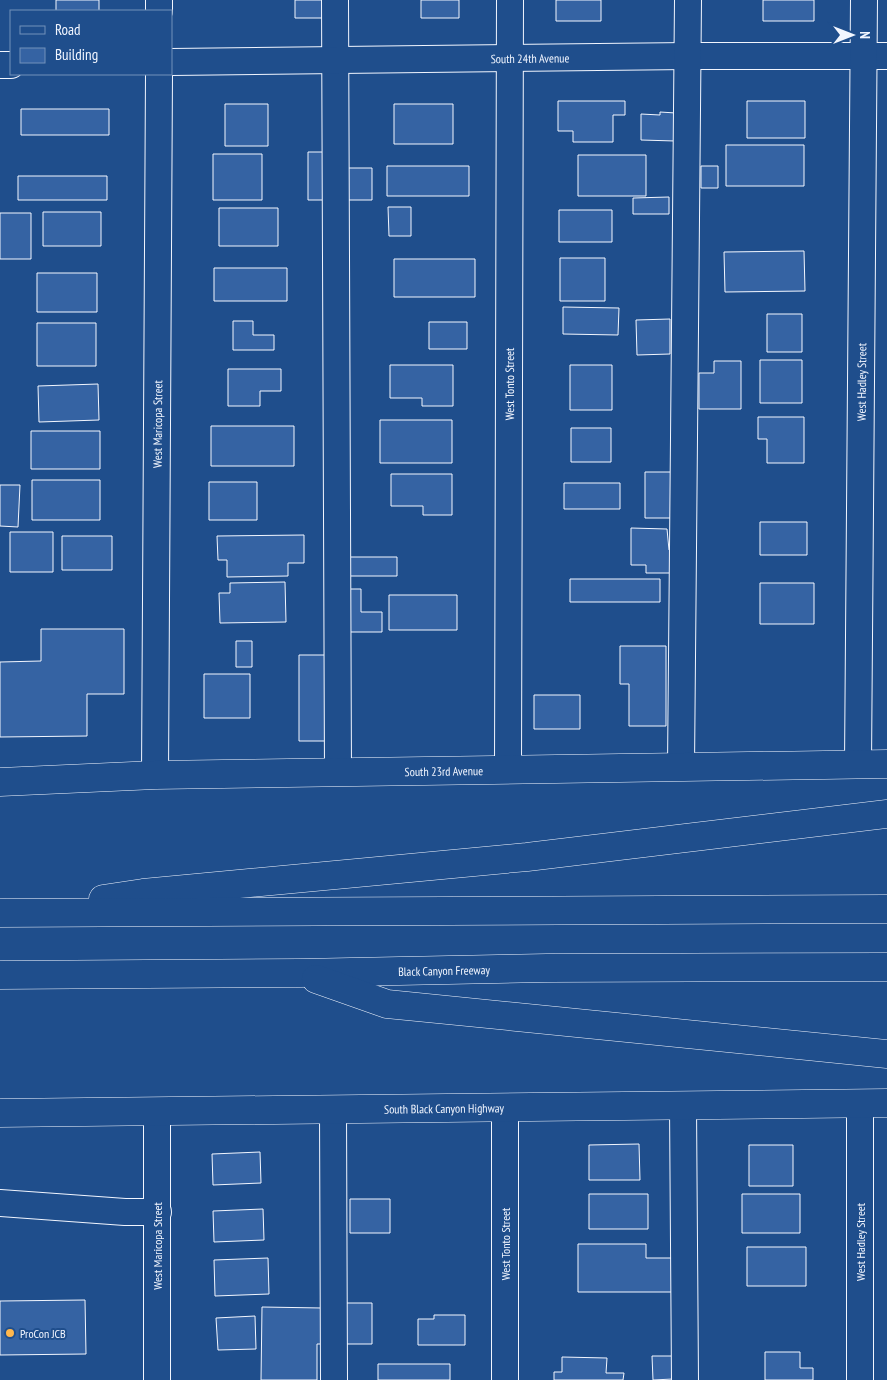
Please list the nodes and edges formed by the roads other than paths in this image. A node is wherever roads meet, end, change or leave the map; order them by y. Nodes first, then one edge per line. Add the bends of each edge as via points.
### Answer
1 (335, 0) edge
2 (510, 0) edge
3 (688, 0) edge
4 (864, 0) edge
5 (688, 56) junction
6 (875, 56) edge
7 (510, 58) junction
8 (335, 61) junction
9 (172, 62) edge
10 (159, 75) edge
11 (858, 764) junction
12 (887, 764) edge
13 (680, 767) junction
14 (508, 769) junction
15 (338, 771) junction
16 (155, 775) junction
17 (0, 782) edge
18 (887, 814) edge
19 (887, 909) edge
20 (9, 913) edge
21 (887, 967) edge
22 (301, 973) junction
23 (0, 975) edge
24 (887, 1054) edge
25 (860, 1104) junction
26 (887, 1104) edge
27 (683, 1106) junction
28 (504, 1108) junction
29 (333, 1111) junction
30 (157, 1112) junction
31 (0, 1113) edge
32 (0, 1204) edge
33 (158, 1212) junction
34 (157, 1380) edge
35 (334, 1380) edge
36 (505, 1380) edge
37 (684, 1380) edge
38 (860, 1380) edge

1 - 8 street
2 - 7 street, West Tonto Street
3 - 5 street
4 - 6 street, West Hadley Street
5 - 6 street, South 24th Avenue
5 - 7 street, South 24th Avenue
5 - 13 street
6 - 11 street, West Hadley Street
7 - 8 street, South 24th Avenue
7 - 14 street, West Tonto Street
8 - 9 street, South 24th Avenue
8 - 15 street
10 - 16 street, West Maricopa Street
11 - 12 main road, South 23rd Avenue
11 - 13 main road, South 23rd Avenue
13 - 14 main road, South 23rd Avenue
14 - 15 main road, South 23rd Avenue
15 - 16 main road, South 23rd Avenue
16 - 17 main road, South 23rd Avenue
18 - 20 main road via 526,857 143,893
19 - 20 main road
21 - 22 main road, Black Canyon Freeway
22 - 23 main road, Black Canyon Freeway
22 - 24 main road via 387,1004
25 - 26 main road, South Black Canyon Highway
25 - 27 main road, South Black Canyon Highway
25 - 38 street, West Hadley Street
27 - 28 main road, South Black Canyon Highway
27 - 37 street
28 - 29 main road, South Black Canyon Highway
28 - 36 street, West Tonto Street
29 - 30 main road, South Black Canyon Highway
29 - 35 street
30 - 31 main road, South Black Canyon Highway
30 - 33 street, West Maricopa Street
32 - 33 street
33 - 34 street, West Maricopa Street

